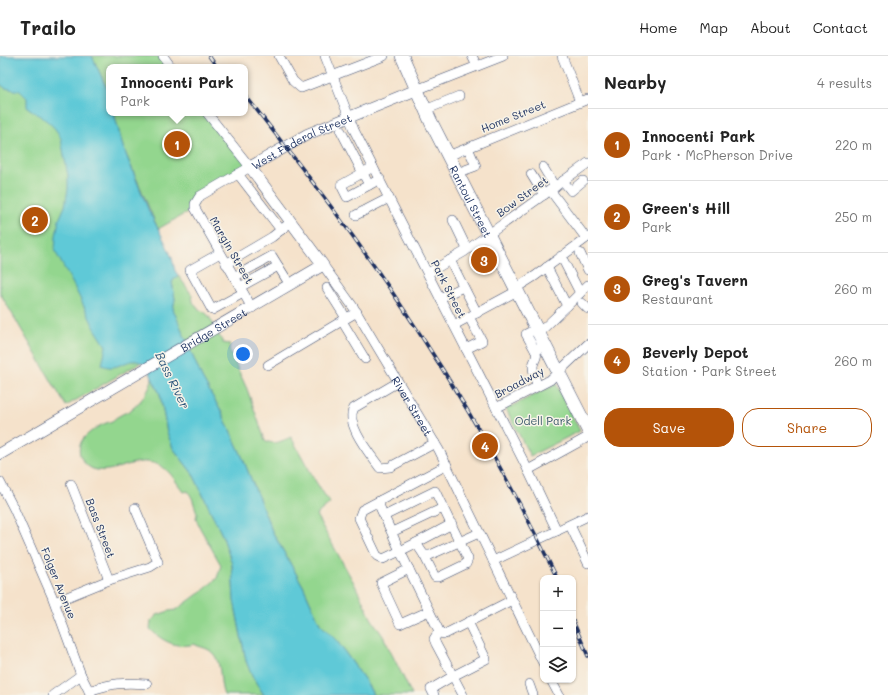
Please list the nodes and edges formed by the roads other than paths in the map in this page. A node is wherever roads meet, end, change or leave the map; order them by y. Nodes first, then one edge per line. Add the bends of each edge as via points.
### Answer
1 (279, 56) edge
2 (326, 56) edge
3 (384, 56) edge
4 (402, 56) edge
5 (472, 56) edge
6 (503, 56) edge
7 (562, 56) edge
8 (477, 66) junction
9 (333, 76) junction
10 (416, 90) junction
11 (459, 96) dead end
12 (584, 101) edge
13 (425, 110) junction
14 (209, 116) edge
15 (349, 117) junction
16 (341, 131) dead end
17 (361, 143) junction
18 (468, 148) junction
19 (350, 149) junction
20 (448, 156) junction
21 (588, 163) edge
22 (250, 167) junction
23 (373, 167) junction
24 (542, 167) dead end
25 (363, 173) junction
26 (457, 173) junction
27 (238, 174) junction
28 (532, 174) dead end
29 (380, 179) junction
30 (563, 181) junction
31 (583, 182) dead end
32 (369, 185) junction
33 (550, 191) junction
34 (389, 198) junction
35 (195, 204) joint
36 (356, 215) dead end
37 (453, 220) dead end
38 (291, 222) junction
39 (281, 230) junction
40 (488, 235) junction
41 (587, 237) edge
42 (467, 249) junction
43 (220, 253) junction
44 (580, 253) dead end
45 (561, 256) junction
46 (450, 260) junction
47 (226, 264) junction
48 (324, 265) junction
49 (278, 266) junction
50 (547, 267) junction
51 (588, 270) edge
52 (428, 273) junction
53 (234, 277) junction
54 (290, 285) junction
55 (588, 285) edge
56 (463, 287) junction
57 (327, 288) dead end
58 (242, 290) junction
59 (516, 290) junction
60 (580, 293) junction
61 (440, 298) junction
62 (566, 306) junction
63 (252, 308) junction
64 (357, 312) junction
65 (473, 315) junction
66 (344, 319) junction
67 (454, 325) junction
68 (537, 330) junction
69 (588, 344) edge
70 (540, 348) junction
71 (466, 349) junction
72 (365, 359) dead end
73 (268, 365) dead end
74 (559, 373) junction
75 (398, 382) junction
76 (537, 386) junction
77 (496, 408) junction
78 (588, 430) edge
79 (588, 437) edge
80 (435, 443) junction
81 (0, 454) edge
82 (447, 465) junction
83 (528, 470) junction
84 (0, 482) edge
85 (71, 484) dead end
86 (381, 500) junction
87 (135, 508) dead end
88 (443, 508) junction
89 (384, 516) junction
90 (588, 516) edge
91 (452, 524) junction
92 (570, 525) junction
93 (557, 531) junction
94 (392, 532) junction
95 (479, 533) junction
96 (460, 541) junction
97 (416, 543) junction
98 (400, 551) junction
99 (424, 555) junction
100 (493, 560) junction
101 (588, 563) edge
102 (409, 569) junction
103 (109, 580) junction
104 (512, 600) junction
105 (55, 602) junction
106 (429, 612) junction
107 (470, 622) junction
108 (439, 631) junction
109 (540, 657) edge
110 (81, 675) junction
111 (453, 676) junction
112 (553, 683) edge
113 (147, 684) dead end
114 (529, 684) dead end
115 (90, 693) edge
116 (53, 695) edge
117 (434, 695) edge
118 (463, 695) edge
119 (533, 695) edge
120 (559, 695) edge

1 - 9 street via 293,81 301,88
2 - 9 street, Park Street
3 - 9 street
4 - 10 highway, Rantoul Street
5 - 8 street
6 - 8 street
7 - 12 street
8 - 10 street
9 - 15 street, Park Street
10 - 13 highway, Rantoul Street
10 - 15 main road, West Federal Street
11 - 13 street
12 - 18 street, Home Street
13 - 20 highway, Rantoul Street
14 - 22 street
15 - 17 street, Park Street
15 - 22 main road, West Federal Street via 308,134
16 - 19 street
17 - 19 street
17 - 23 street, Park Street
18 - 20 street, Home Street
18 - 26 street via 476,166
19 - 25 street
20 - 26 highway, Rantoul Street
21 - 30 street, Bow Street
22 - 27 street, West Federal Street
22 - 38 main road, River Street
23 - 25 street
23 - 29 street, Park Street
24 - 33 street
25 - 32 street
25 - 32 street via 341,185 347,197
26 - 40 highway, Rantoul Street
27 - 35 street, West Federal Street via 200,196
27 - 39 street
28 - 33 street
29 - 32 street
29 - 34 street, Park Street
30 - 31 street via 571,191
30 - 33 street, Bow Street
33 - 40 street, Bow Street
33 - 41 street
34 - 36 street
34 - 52 street, Park Street
35 - 43 street, Margin Street via 196,212
37 - 42 street
38 - 39 street
38 - 48 main road, River Street
39 - 47 street
40 - 42 street, Bow Street
40 - 59 highway, Rantoul Street
41 - 45 street
42 - 46 street, Bow Street
43 - 47 street, Margin Street
43 - 58 street via 190,270 212,310
44 - 51 street
45 - 50 street
45 - 60 street
46 - 52 street, Bow Street
46 - 56 street
47 - 53 street, Margin Street
48 - 54 main road, Bridge Street
48 - 64 street, River Street
49 - 53 street via 272,256
49 - 54 street
49 - 58 street
50 - 59 street
50 - 62 street
52 - 61 street, Park Street
53 - 58 street, Margin Street
54 - 63 main road, Bridge Street
55 - 60 street
56 - 61 street
56 - 65 street
57 - 66 street
58 - 63 street, Margin Street
59 - 65 street
59 - 68 highway, Rantoul Street
60 - 62 street
61 - 67 street, Park Street
62 - 68 street via 545,327
63 - 81 main road, Bridge Street
64 - 66 street
64 - 75 street, River Street
65 - 67 street
65 - 71 street via 482,341
66 - 72 street
66 - 73 street
67 - 71 street, Park Street
68 - 70 highway, Rantoul Street
69 - 74 street, Broadway
70 - 74 highway, Rantoul Street
70 - 76 street via 533,366
71 - 77 street, Park Street
74 - 76 street, Broadway
74 - 78 highway, Rantoul Street
75 - 80 street, River Street
75 - 80 street via 354,408 351,413 357,435 380,468 384,469
76 - 77 street, Broadway
77 - 83 street, Park Street
79 - 83 street
80 - 82 street, River Street
82 - 86 street
82 - 95 street, River Street
83 - 93 street, Park Street
84 - 105 street, Folger Avenue
85 - 103 street, Bass Street
86 - 89 street via 379,505
86 - 98 street via 362,510 359,518 377,556 383,559
87 - 103 street via 158,562
88 - 89 street via 435,491
88 - 91 street
88 - 94 street
89 - 94 street
90 - 92 street
91 - 96 street
91 - 97 street
92 - 93 street
92 - 101 street
93 - 100 street
94 - 98 street
95 - 96 street
95 - 100 street, River Street
96 - 99 street via 430,556
96 - 99 street via 468,559 466,564 439,577 435,577
97 - 98 street
97 - 99 street
98 - 102 street
100 - 104 street, River Street
102 - 106 street
102 - 106 street via 381,583 400,624
103 - 105 street
104 - 107 street
104 - 109 street, River Street
105 - 110 street, Folger Avenue
106 - 108 street
107 - 108 street via 445,634
107 - 111 street via 486,659
108 - 111 street via 434,639
110 - 115 street, Folger Avenue
110 - 116 street
111 - 117 street via 431,689
111 - 118 street
112 - 120 street
113 - 115 street via 124,682 105,685
114 - 119 street

